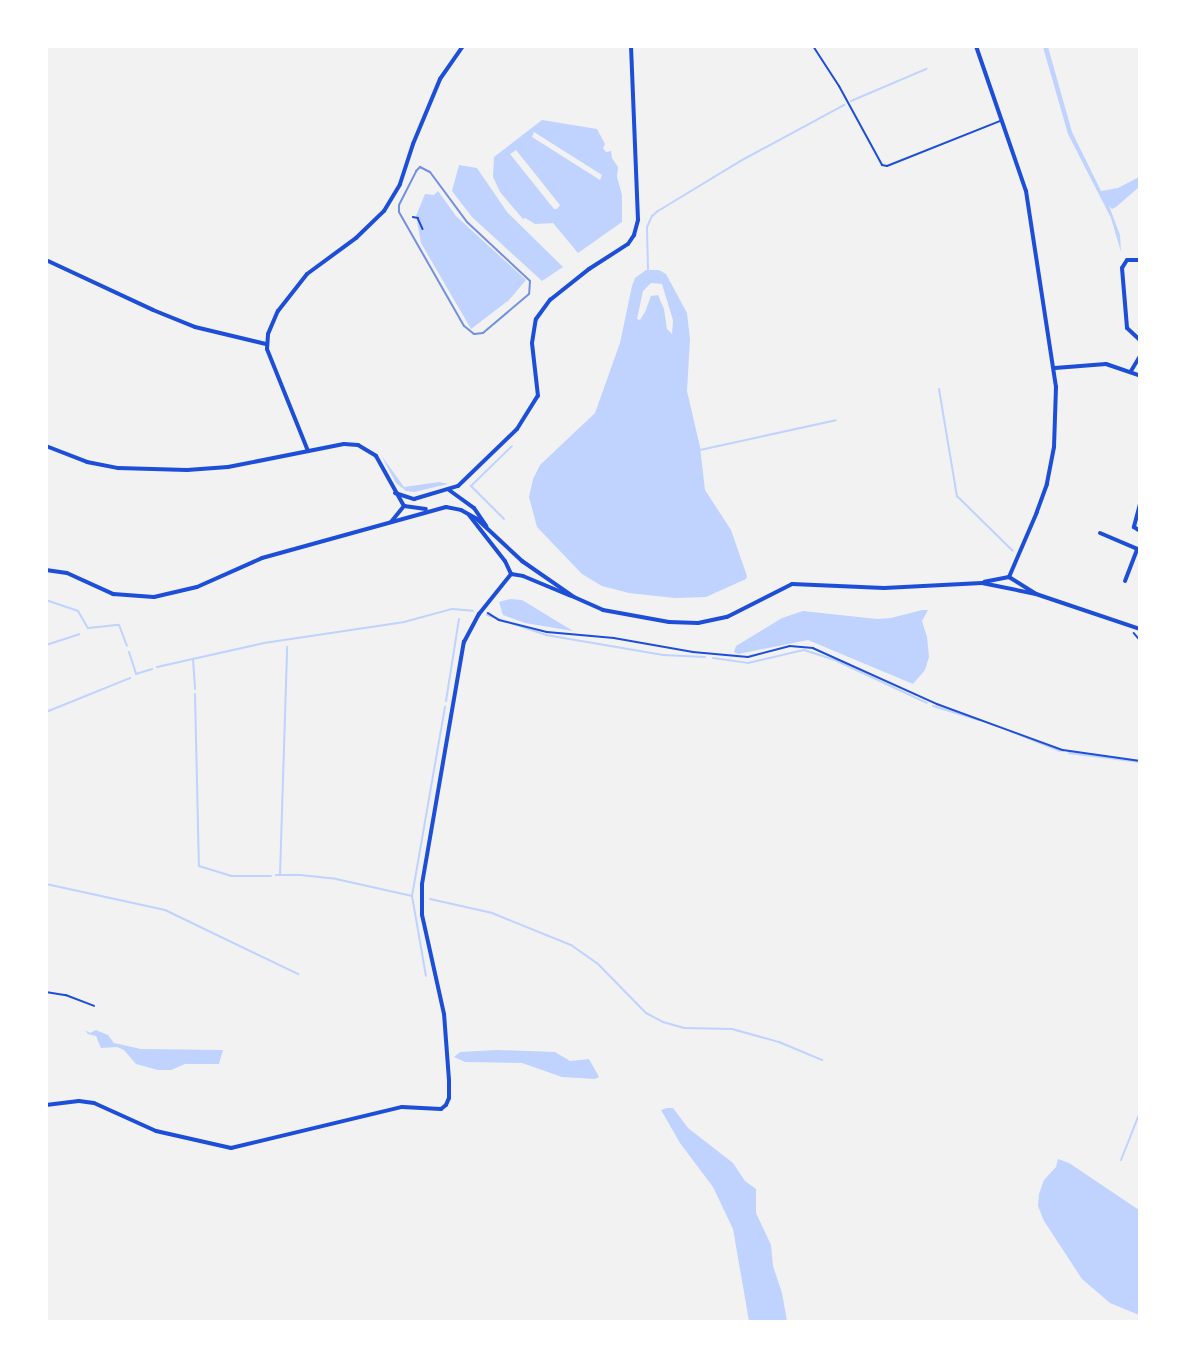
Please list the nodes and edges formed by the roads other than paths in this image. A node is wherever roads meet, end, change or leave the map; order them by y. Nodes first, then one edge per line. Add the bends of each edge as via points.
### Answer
1 (463, 46) edge
2 (631, 46) edge
3 (813, 46) edge
4 (976, 46) edge
5 (1002, 120) junction
6 (46, 260) edge
7 (1140, 260) edge
8 (1140, 340) edge
9 (266, 344) junction
10 (1140, 356) edge
11 (1055, 369) junction
12 (1131, 371) junction
13 (1140, 376) edge
14 (46, 446) edge
15 (308, 451) junction
16 (449, 490) junction
17 (395, 493) junction
18 (1140, 504) edge
19 (404, 506) junction
20 (430, 510) junction
21 (469, 514) junction
22 (390, 523) junction
23 (486, 527) junction
24 (1140, 531) edge
25 (1100, 533) dead end
26 (1138, 550) edge
27 (46, 570) edge
28 (511, 574) junction
29 (1009, 577) junction
30 (1125, 581) dead end
31 (982, 583) junction
32 (1036, 594) junction
33 (574, 597) junction
34 (1140, 629) edge
35 (46, 1105) edge

1 - 9 street via 440,79 400,184 384,211 356,238 315,267 291,292 278,311
2 - 16 street via 638,220 634,235 628,244 589,268 544,306 532,334 537,401 512,434 463,482
3 - 5 lane via 882,165
4 - 5 street
5 - 11 street via 1026,191 1040,296
6 - 9 street via 195,327
7 - 8 street via 1127,260 1122,265 1127,328
9 - 15 street
10 - 12 street
11 - 12 street via 1106,364
11 - 29 street via 1054,447 1047,484
12 - 13 street
14 - 15 street via 97,464 187,470
15 - 17 street via 351,444 364,447 376,456
16 - 17 street via 414,499
16 - 23 street via 474,508
17 - 19 street
18 - 24 street via 1134,527
19 - 20 street
19 - 22 street
20 - 21 street via 453,507
20 - 22 street
21 - 23 street
21 - 28 street
22 - 27 street via 262,558 197,587 154,597 113,594 67,573
23 - 33 street via 522,561
25 - 26 street
26 - 30 street
28 - 33 street
28 - 35 street via 482,610 464,642 421,899 444,1014 449,1080 446,1105 441,1109 402,1107 231,1148 156,1131 94,1104 79,1101
29 - 31 street
29 - 32 street
31 - 32 street
31 - 33 street via 868,588 792,584 742,612 698,623 603,610
32 - 34 street

